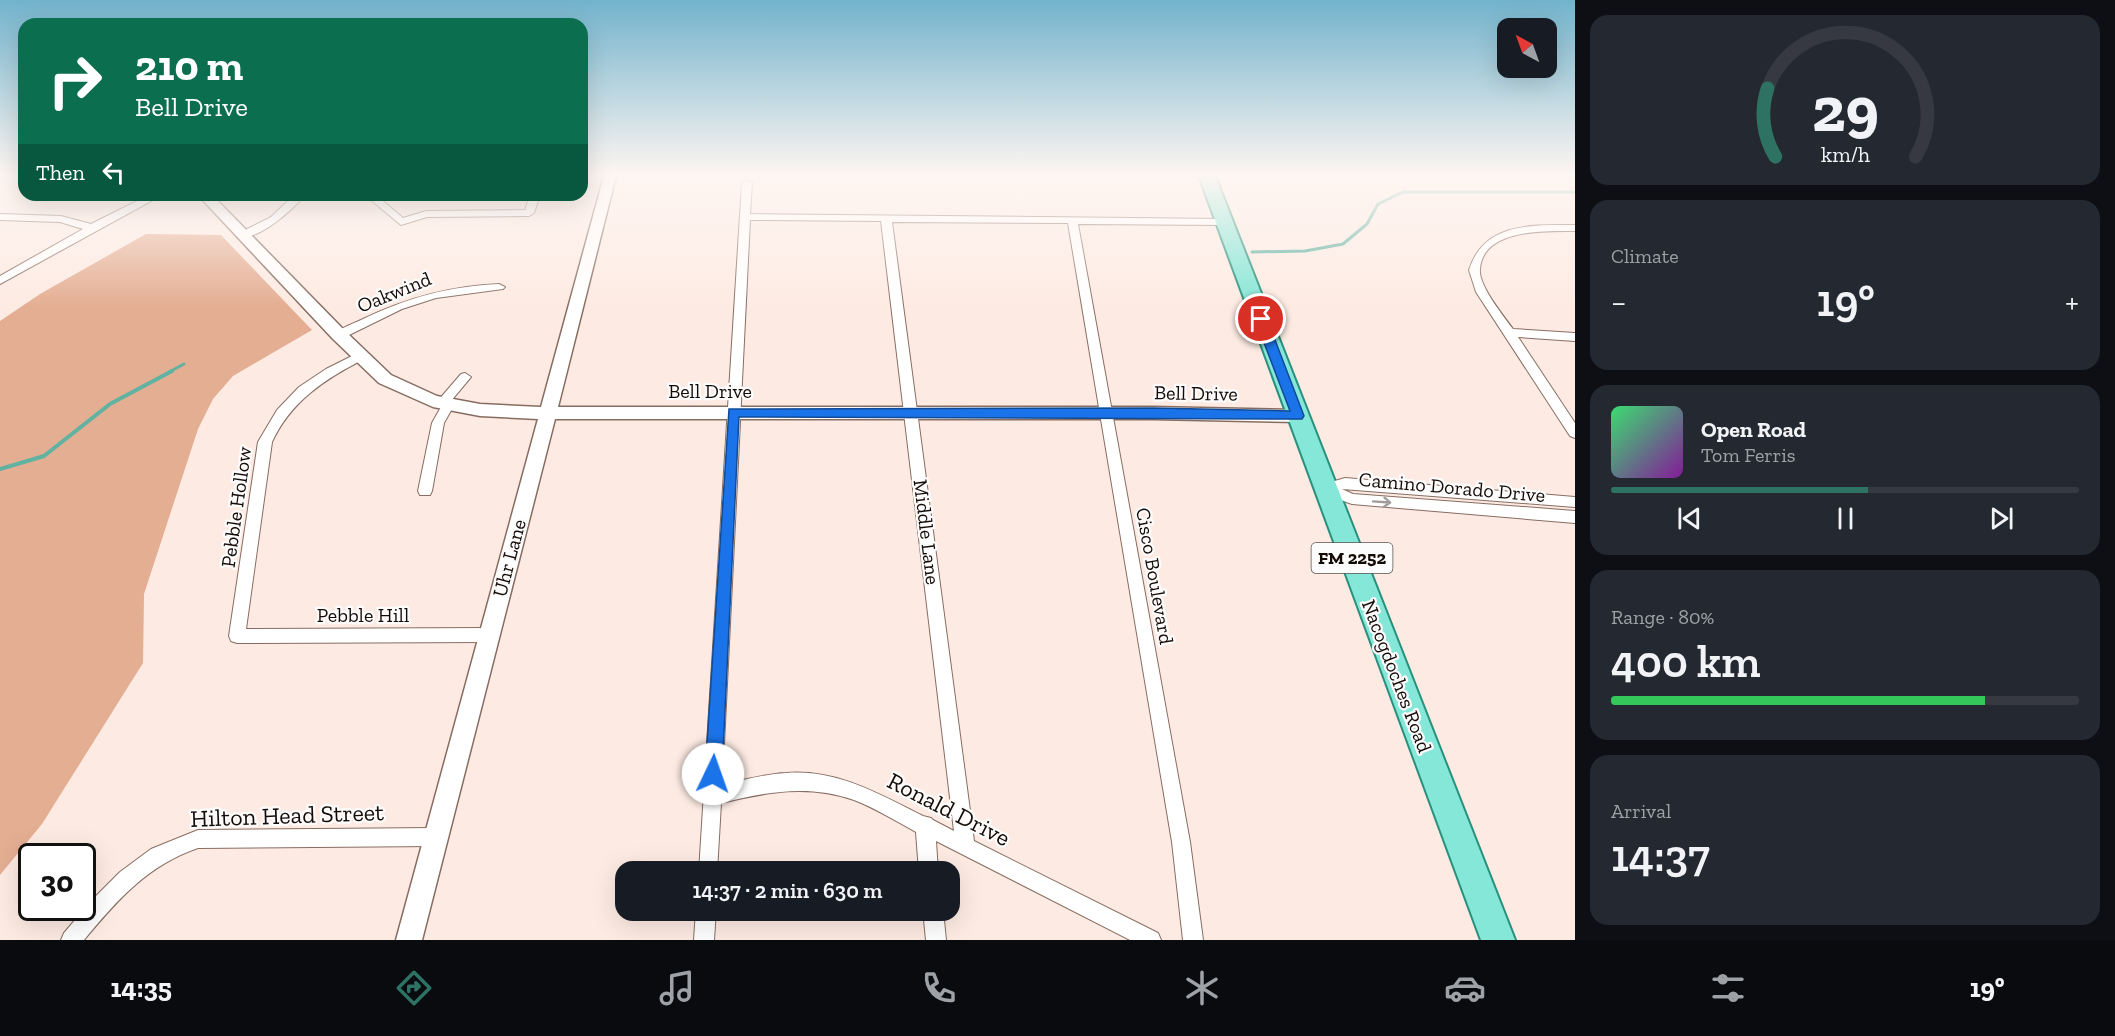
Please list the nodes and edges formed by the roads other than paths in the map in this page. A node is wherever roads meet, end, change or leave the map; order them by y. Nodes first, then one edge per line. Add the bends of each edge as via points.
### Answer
1 (1072, 219) edge
2 (64, 220) edge
3 (108, 220) edge
4 (229, 220) edge
5 (273, 220) edge
6 (599, 220) edge
7 (746, 220) edge
8 (886, 220) edge
9 (1116, 220) edge
10 (1224, 222) joint
11 (92, 228) junction
12 (1575, 228) edge
13 (243, 235) junction
14 (0, 280) edge
15 (499, 287) dead end
16 (1508, 333) junction
17 (339, 335) junction
18 (1575, 337) edge
19 (360, 356) junction
20 (465, 377) dead end
21 (445, 404) junction
22 (733, 412) junction
23 (912, 412) junction
24 (1105, 412) junction
25 (548, 413) junction
26 (1298, 416) junction
27 (1575, 432) edge
28 (1326, 489) junction
29 (425, 492) dead end
30 (1575, 502) edge
31 (1575, 517) edge
32 (488, 635) junction
33 (237, 636) joint
34 (712, 796) junction
35 (925, 825) junction
36 (436, 837) junction
37 (965, 846) junction
38 (709, 861) edge
39 (928, 861) edge
40 (705, 921) edge
41 (934, 921) edge
42 (71, 940) edge
43 (409, 940) edge
44 (704, 940) edge
45 (936, 940) edge
46 (1151, 940) edge
47 (1193, 940) edge
48 (1498, 940) edge

1 - 24 street, Cisco Boulevard
2 - 11 street
3 - 11 street
4 - 13 street, Bell Drive
5 - 13 street
6 - 25 street, Uhr Lane
7 - 22 street
8 - 23 street, Middle Lane
9 - 10 street
10 - 26 main road, Nacogdoches Road / FM 2252
11 - 14 street
12 - 16 street via 1522,231 1488,243 1474,263 1475,277
13 - 17 street, Bell Drive
15 - 17 street, Oakwind via 430,294
16 - 18 street
16 - 27 street
17 - 19 street, Bell Drive
19 - 21 street, Bell Drive via 393,384
19 - 33 street, Pebble Hollow via 309,385 273,422 265,442
20 - 21 street
21 - 25 street, Bell Drive
21 - 29 street
22 - 23 street, Bell Drive
22 - 25 street, Bell Drive
22 - 34 street
23 - 24 street, Bell Drive
23 - 37 street, Middle Lane
24 - 26 street, Bell Drive
24 - 47 street, Cisco Boulevard via 1179,830
25 - 32 street, Uhr Lane
26 - 28 main road, Nacogdoches Road / FM 2252
28 - 30 street, Camino Dorado Drive via 1345,483
28 -> 31 street, Camino Dorado Drive via 1352,500
28 - 48 main road, Nacogdoches Road / FM 2252
32 - 33 street, Pebble Hill
32 - 36 street, Uhr Lane
34 - 35 street, Ronald Drive via 774,782 826,782 859,793
34 - 38 street
35 - 37 street, Ronald Drive
35 - 39 street
36 - 42 street, Hilton Head Street via 198,838 149,858 126,876
36 - 43 street, Uhr Lane
37 - 46 street, Ronald Drive
40 - 44 street
41 - 45 street

